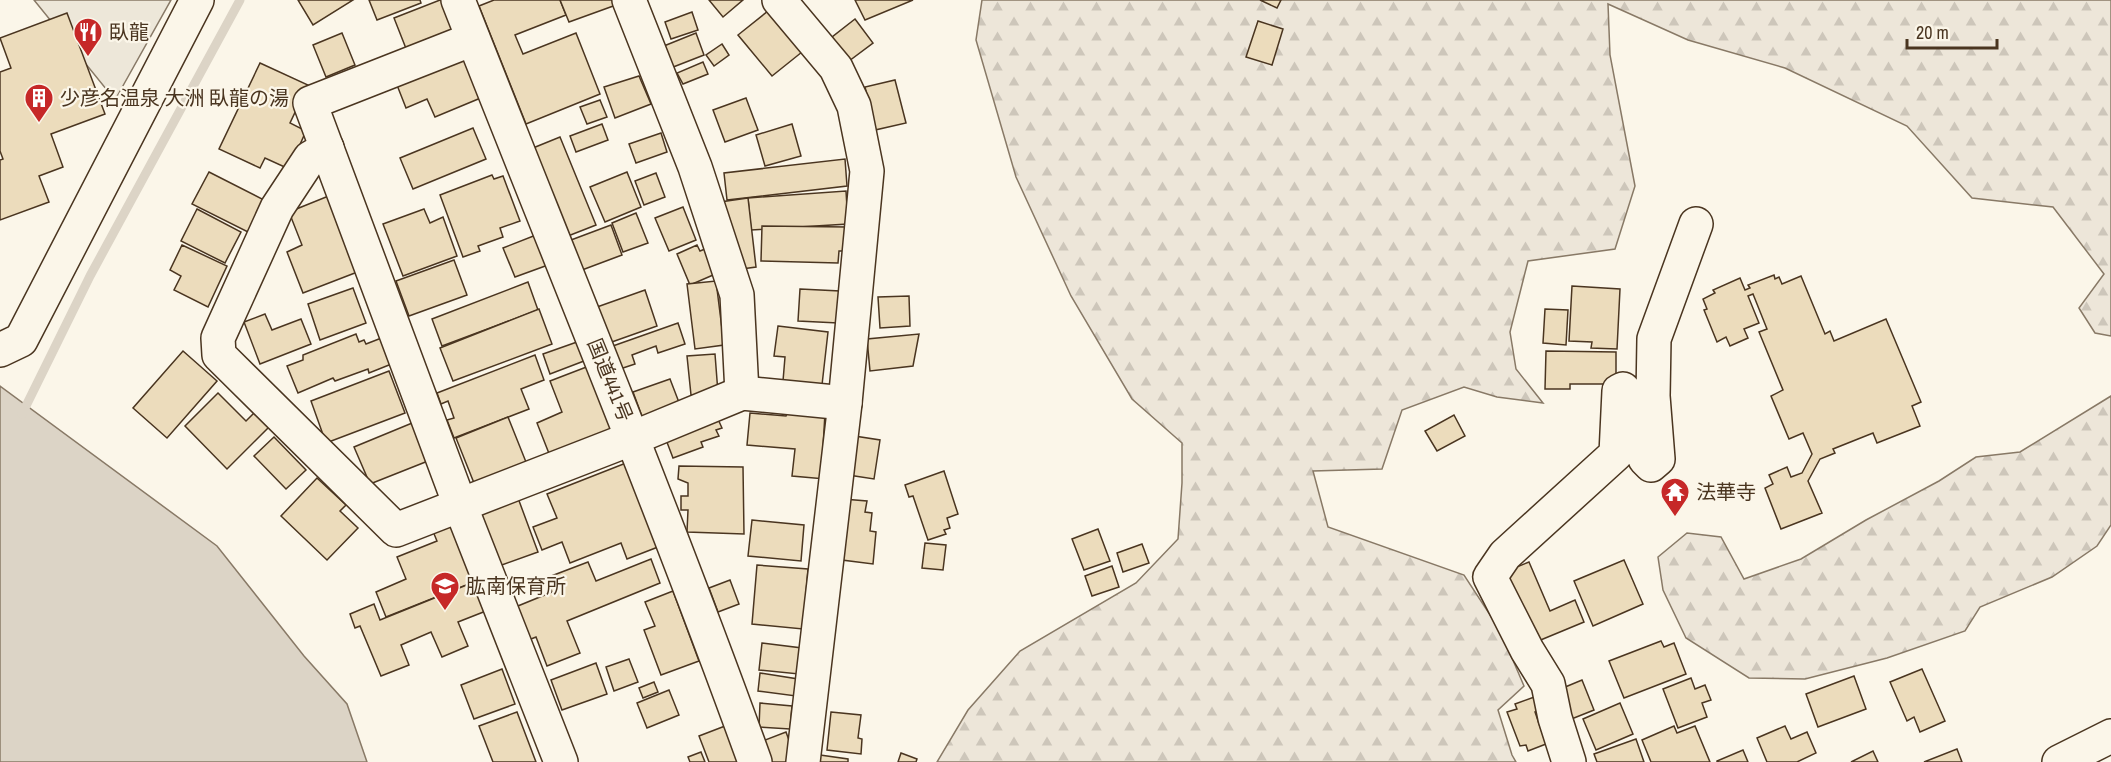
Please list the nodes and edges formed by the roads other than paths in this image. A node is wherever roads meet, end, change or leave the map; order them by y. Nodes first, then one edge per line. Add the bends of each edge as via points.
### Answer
1 (197, 0) edge
2 (458, 0) edge
3 (629, 0) edge
4 (779, 0) edge
5 (473, 39) junction
6 (327, 148) junction
7 (1696, 224) dead end
8 (0, 350) edge
9 (742, 393) junction
10 (845, 403) junction
11 (633, 438) junction
12 (460, 505) junction
13 (2111, 736) edge
14 (561, 762) edge
15 (755, 762) edge
16 (803, 762) edge
17 (1569, 762) edge
18 (2059, 762) edge

1 - 8 main road via 21,340
2 - 5 main road, 国道441号
3 - 9 main road via 695,167 737,296
4 - 10 main road via 836,68 854,106 867,171
5 - 6 main road via 310,103
5 - 11 main road, 国道441号
6 - 12 main road
6 - 12 main road via 310,158 276,208 218,338 219,355 396,530
7 - 17 main road via 1654,339 1658,459 1651,465 1645,459 1626,393 1623,389 1619,391 1616,454 1505,555 1490,577 1548,684
9 - 10 main road
9 - 11 main road
10 - 16 main road
11 - 12 main road
11 - 15 main road, 国道441号
12 - 14 main road
13 - 18 main road

